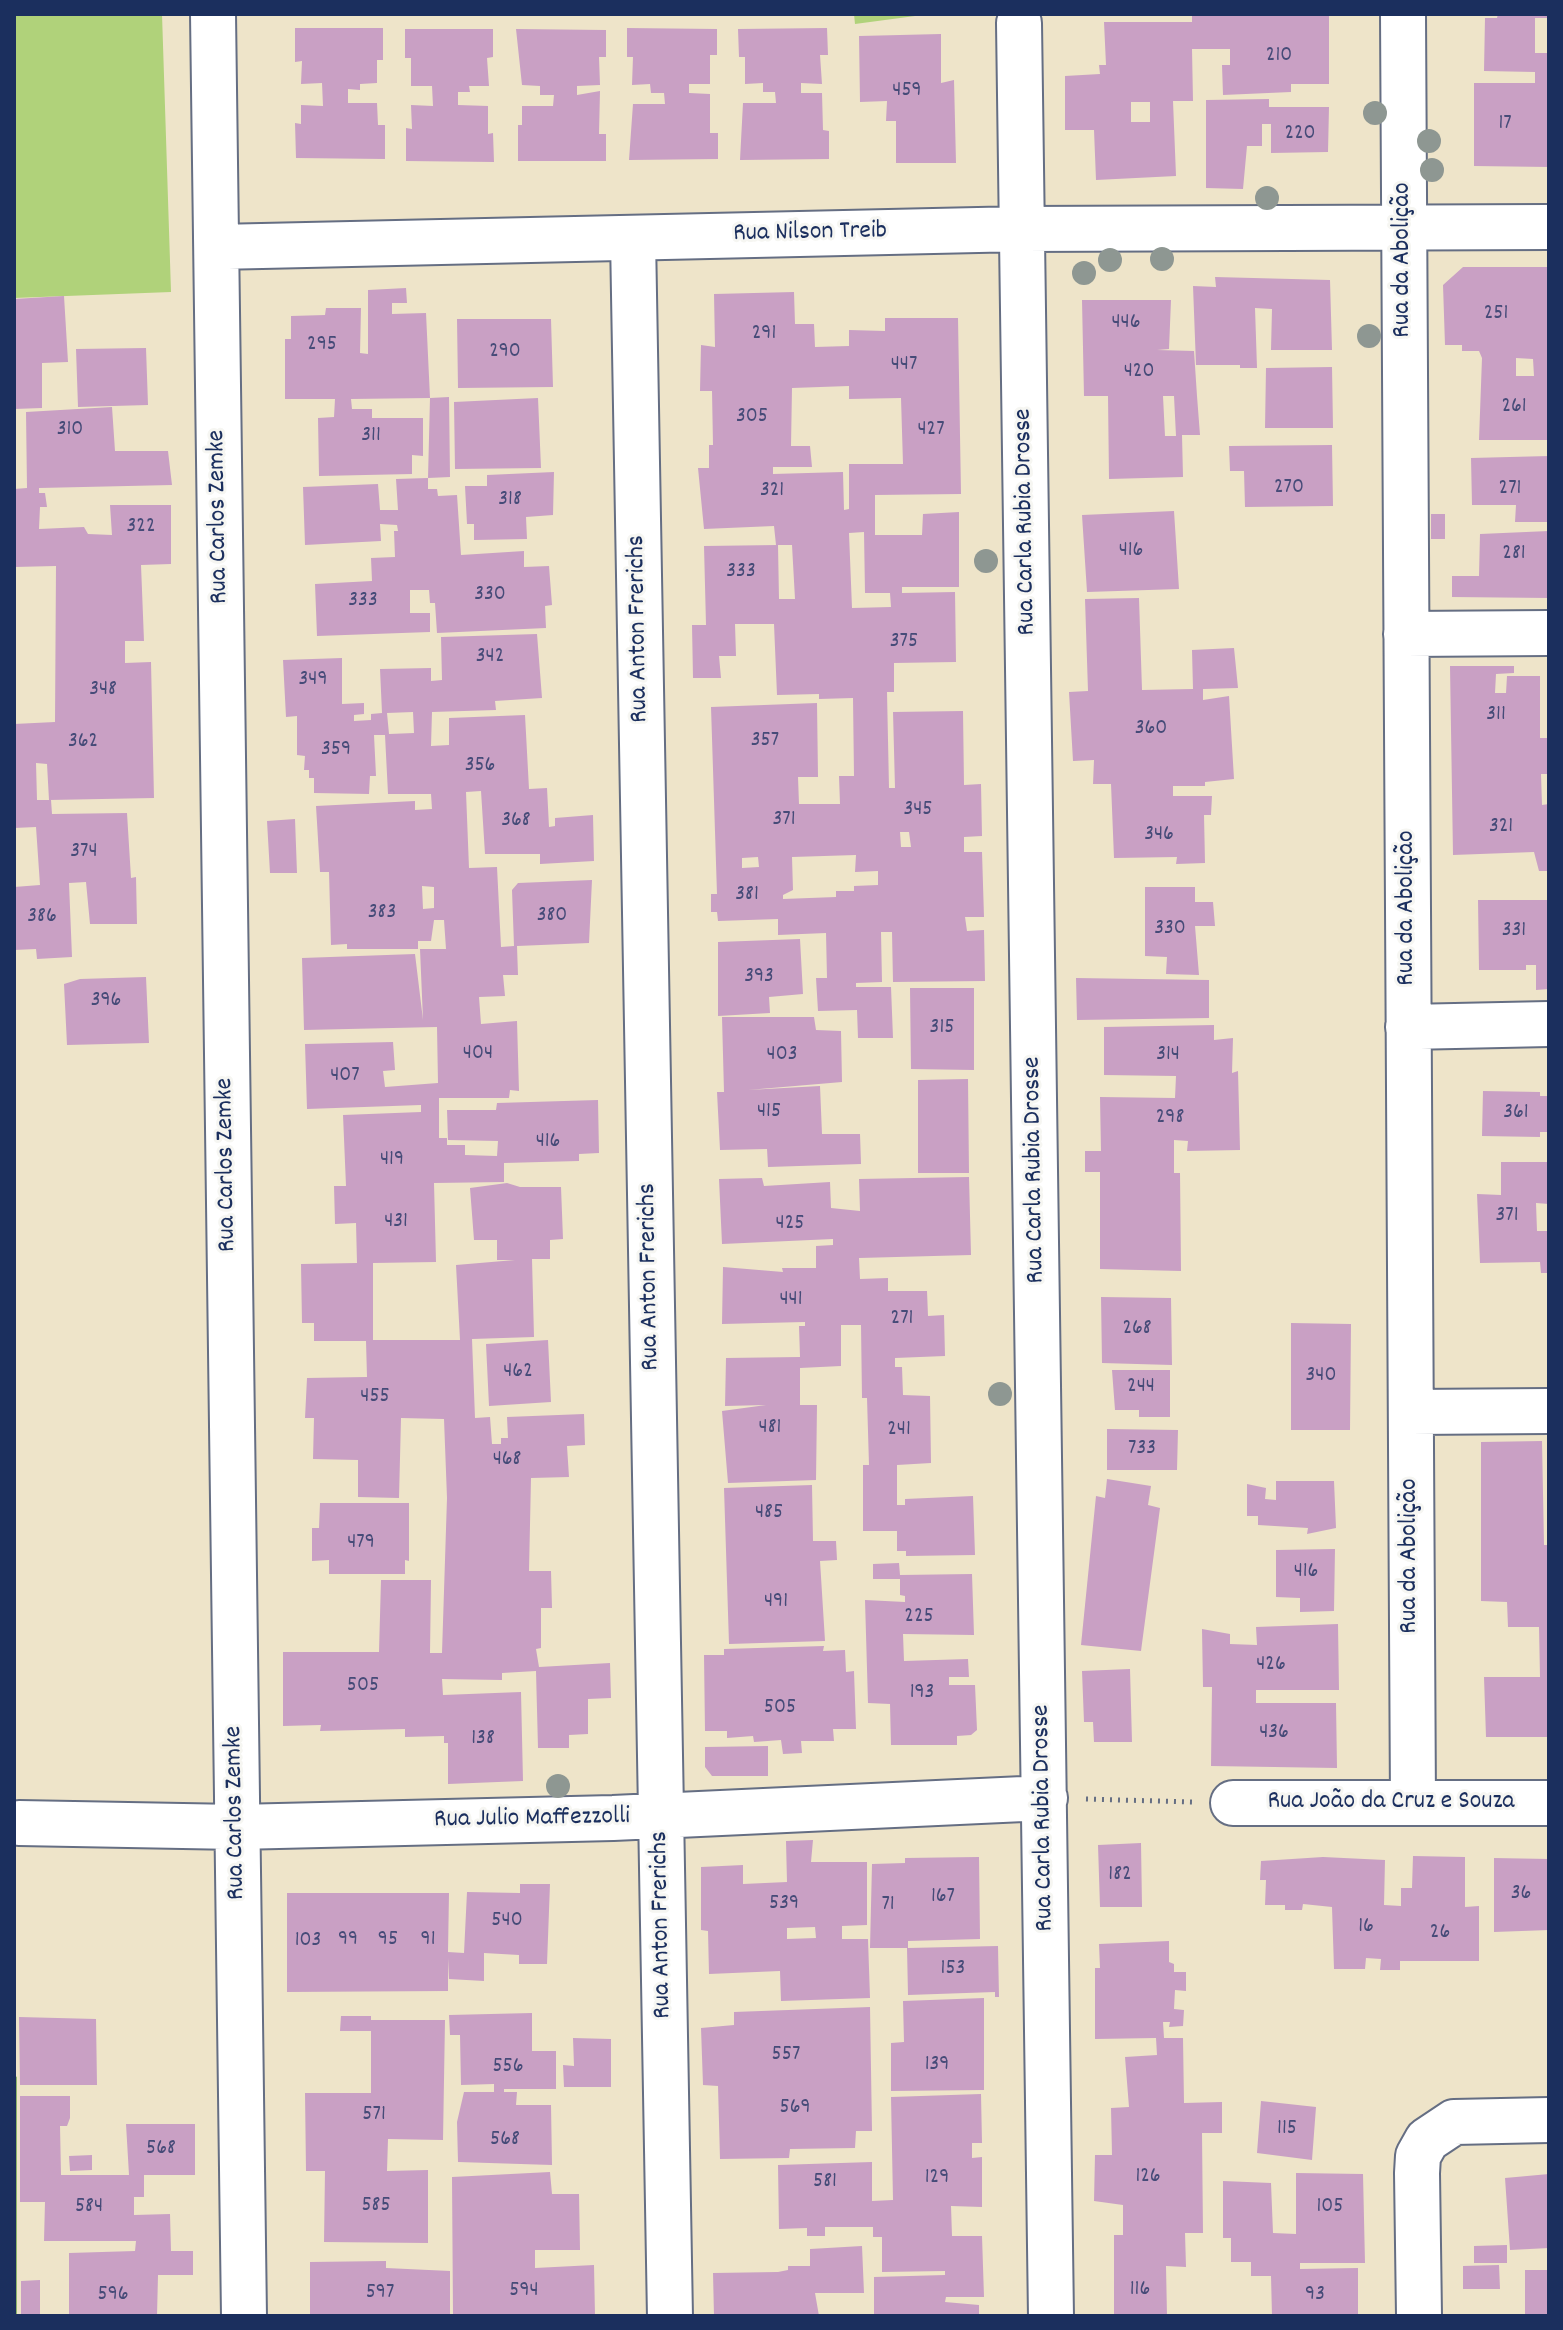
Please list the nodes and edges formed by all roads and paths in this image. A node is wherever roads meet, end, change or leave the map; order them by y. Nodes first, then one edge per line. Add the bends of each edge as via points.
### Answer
1 (213, 14) edge
2 (1403, 14) edge
3 (1019, 23) dead end
4 (1549, 227) edge
5 (1404, 228) junction
6 (1023, 229) junction
7 (633, 238) junction
8 (217, 247) junction
9 (1549, 633) edge
10 (1406, 634) junction
11 (1549, 1024) edge
12 (1408, 1027) junction
13 (1549, 1411) edge
14 (1411, 1412) junction
15 (1045, 1798) junction
16 (1233, 1803) joint
17 (1413, 1803) junction
18 (1549, 1803) edge
19 (661, 1817) junction
20 (19, 1823) dead end
21 (237, 1827) junction
22 (1549, 2120) edge
23 (244, 2316) edge
24 (670, 2316) edge
25 (1051, 2316) edge
26 (1419, 2316) edge

1 - 8 street, Rua Carlos Zemke
2 - 5 street, Rua da Abolição
3 - 6 street, Rua Carla Rubia Drosse
4 - 5 street, Rua Nilson Treib
5 - 6 street, Rua Nilson Treib
5 - 10 street, Rua da Abolição
6 - 7 street, Rua Nilson Treib
6 - 15 street, Rua Carla Rubia Drosse
7 - 8 street, Rua Nilson Treib
7 - 19 street, Rua Anton Frerichs
8 - 21 street, Rua Carlos Zemke
9 - 10 street
10 - 12 street, Rua da Abolição
11 - 12 street
12 - 14 street, Rua da Abolição
13 - 14 street
14 - 17 street, Rua da Abolição
15 - 16 path
15 - 19 street, Rua Julio Maffezzolli
15 - 25 street, Rua Carla Rubia Drosse
16 - 17 street, Rua João da Cruz e Souza
17 - 18 street, Rua João da Cruz e Souza
19 - 21 street, Rua Julio Maffezzolli
19 - 24 street, Rua Anton Frerichs
20 - 21 street, Rua Julio Maffezzolli
21 - 23 street, Rua Carlos Zemke
22 - 26 street via 1454,2122 1427,2140 1417,2173

